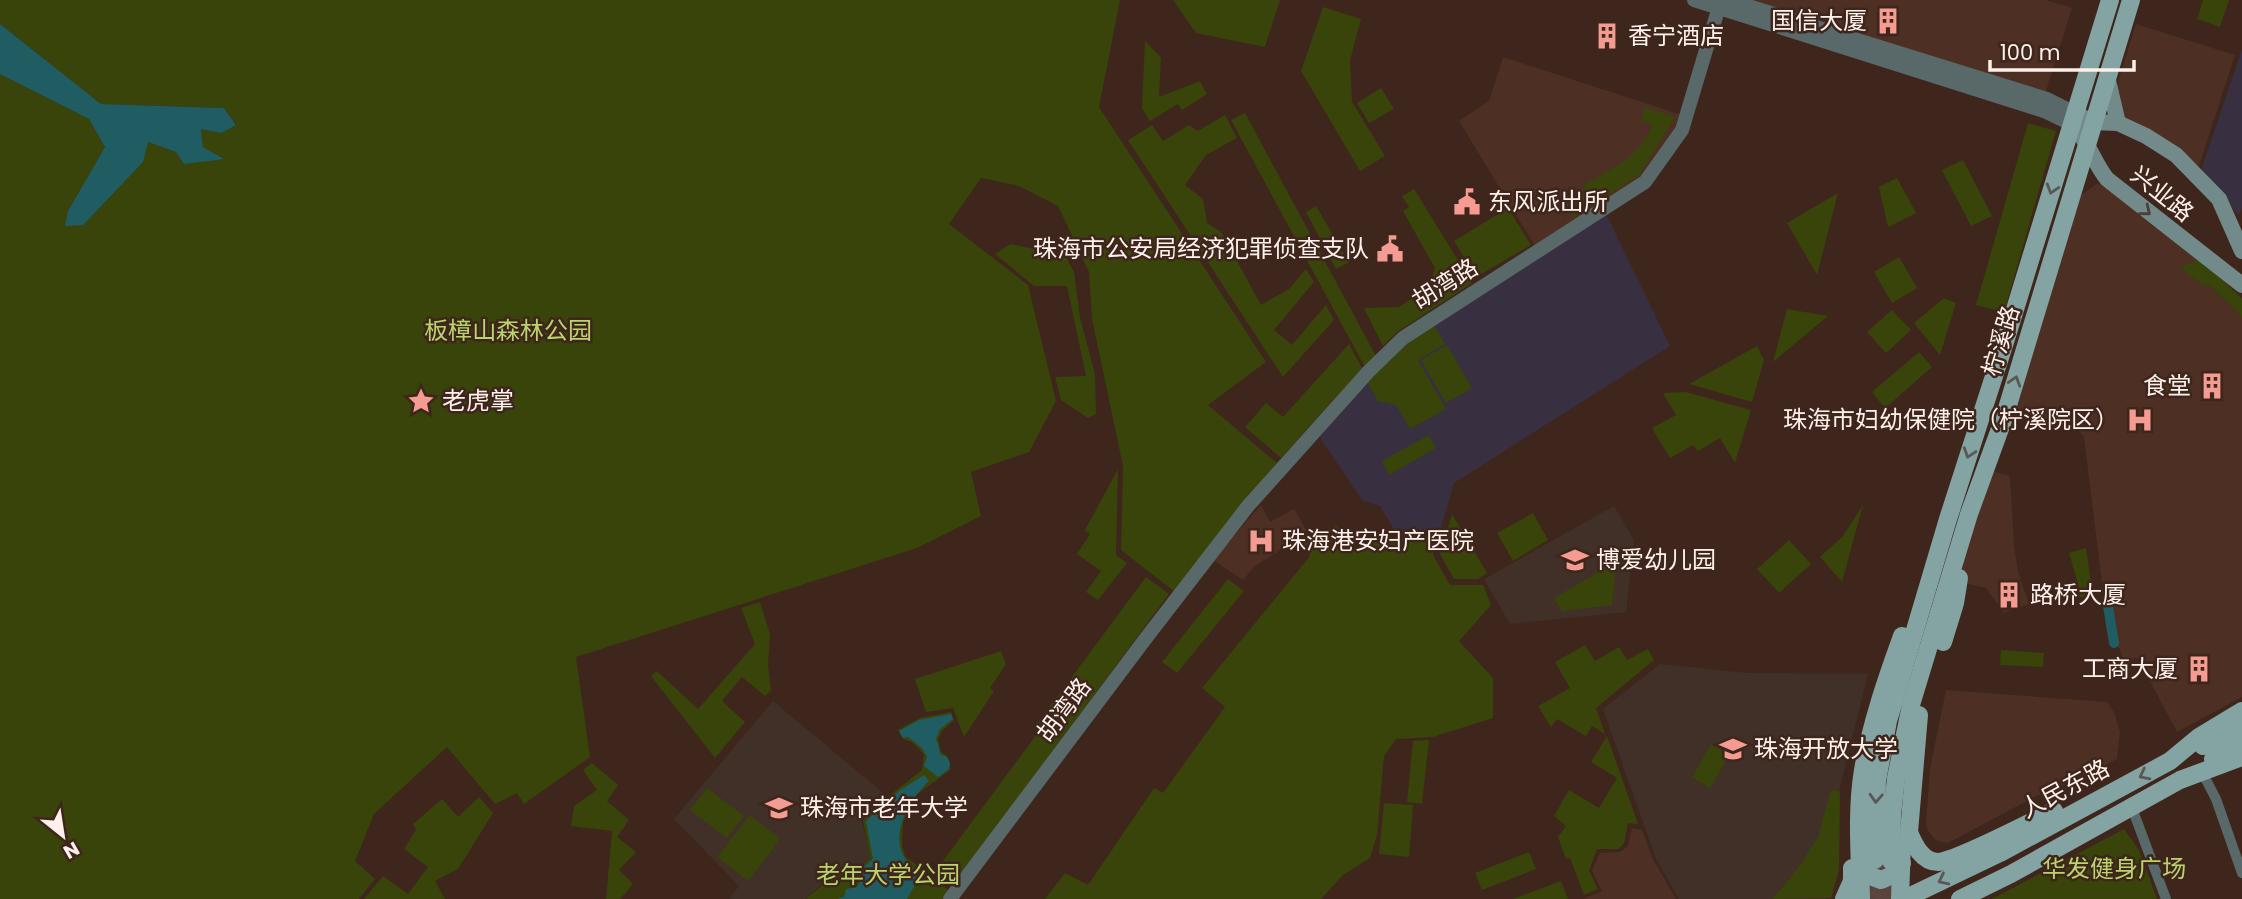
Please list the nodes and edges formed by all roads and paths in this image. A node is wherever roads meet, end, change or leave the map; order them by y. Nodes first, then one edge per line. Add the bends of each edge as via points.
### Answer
1 (1694, 0) edge
2 (2110, 1) edge
3 (1723, 2) edge
4 (2130, 4) edge
5 (2107, 76) junction
6 (2073, 118) junction
7 (2092, 122) junction
8 (2118, 123) junction
9 (2087, 142) junction
10 (2098, 168) junction
11 (2067, 206) junction
12 (2240, 237) edge
13 (2035, 244) junction
14 (2054, 250) junction
15 (2242, 285) edge
16 (1969, 514) junction
17 (1948, 519) junction
18 (1919, 715) junction
19 (2241, 727) edge
20 (2242, 757) edge
21 (2202, 772) junction
22 (2180, 780) junction
23 (2120, 787) junction
24 (1861, 799) junction
25 (2129, 809) junction
26 (2000, 853) junction
27 (1882, 861) junction
28 (2242, 873) edge
29 (2011, 874) junction
30 (950, 899) edge
31 (1844, 899) edge
32 (1861, 899) edge
33 (1902, 899) edge
34 (1959, 899) edge
35 (1980, 899) edge
36 (2166, 899) edge

1 - 3 street
2 - 4 main road
2 - 6 main road, 柠溪路
3 - 6 street via 2047,99
3 - 30 street, 胡湾路 via 1682,130 1645,182 1403,338 1368,372 1248,506
4 - 5 main road, 柠溪路
5 - 7 main road, 柠溪路
5 - 8 main road
6 - 7 main road, 兴业路
6 - 9 main road, 兴业路
6 -> 13 main road, 柠溪路
7 - 8 main road, 兴业路
7 - 9 main road, 柠溪路
8 - 12 main road, 兴业路 via 2188,165 2219,200
9 - 10 main road, 兴业路
9 - 11 main road, 柠溪路
10 - 11 main road via 2085,174
10 -> 15 main road, 兴业路
11 - 14 main road, 柠溪路
13 - 14 main road
13 -> 17 main road, 柠溪路
16 -> 14 main road, 柠溪路 via 2005,415
16 - 18 main road via 1955,603
16 - 27 main road, 柠溪路 via 1903,735
17 - 24 main road via 1928,560 1880,698
17 -> 27 main road, 柠溪路 via 1888,721 1877,781
18 - 23 main road via 1909,832 1925,858 1938,862 1958,856 2054,810
18 - 27 main road
19 - 22 main road
19 -> 23 main road, 人民东路 via 2199,737 2170,761
20 - 21 main road, 人民东路
21 - 22 main road, 人民东路
21 - 28 street
22 - 25 main road, 人民东路
23 - 26 main road, 人民东路
24 - 27 main road
24 - 31 main road via 1853,831 1852,881
25 - 29 main road, 人民东路
25 - 35 main road via 2095,836
25 - 36 street
26 - 29 main road
26 -> 33 main road, 人民东路
27 - 32 main road
27 - 33 main road
29 - 34 main road, 人民东路

